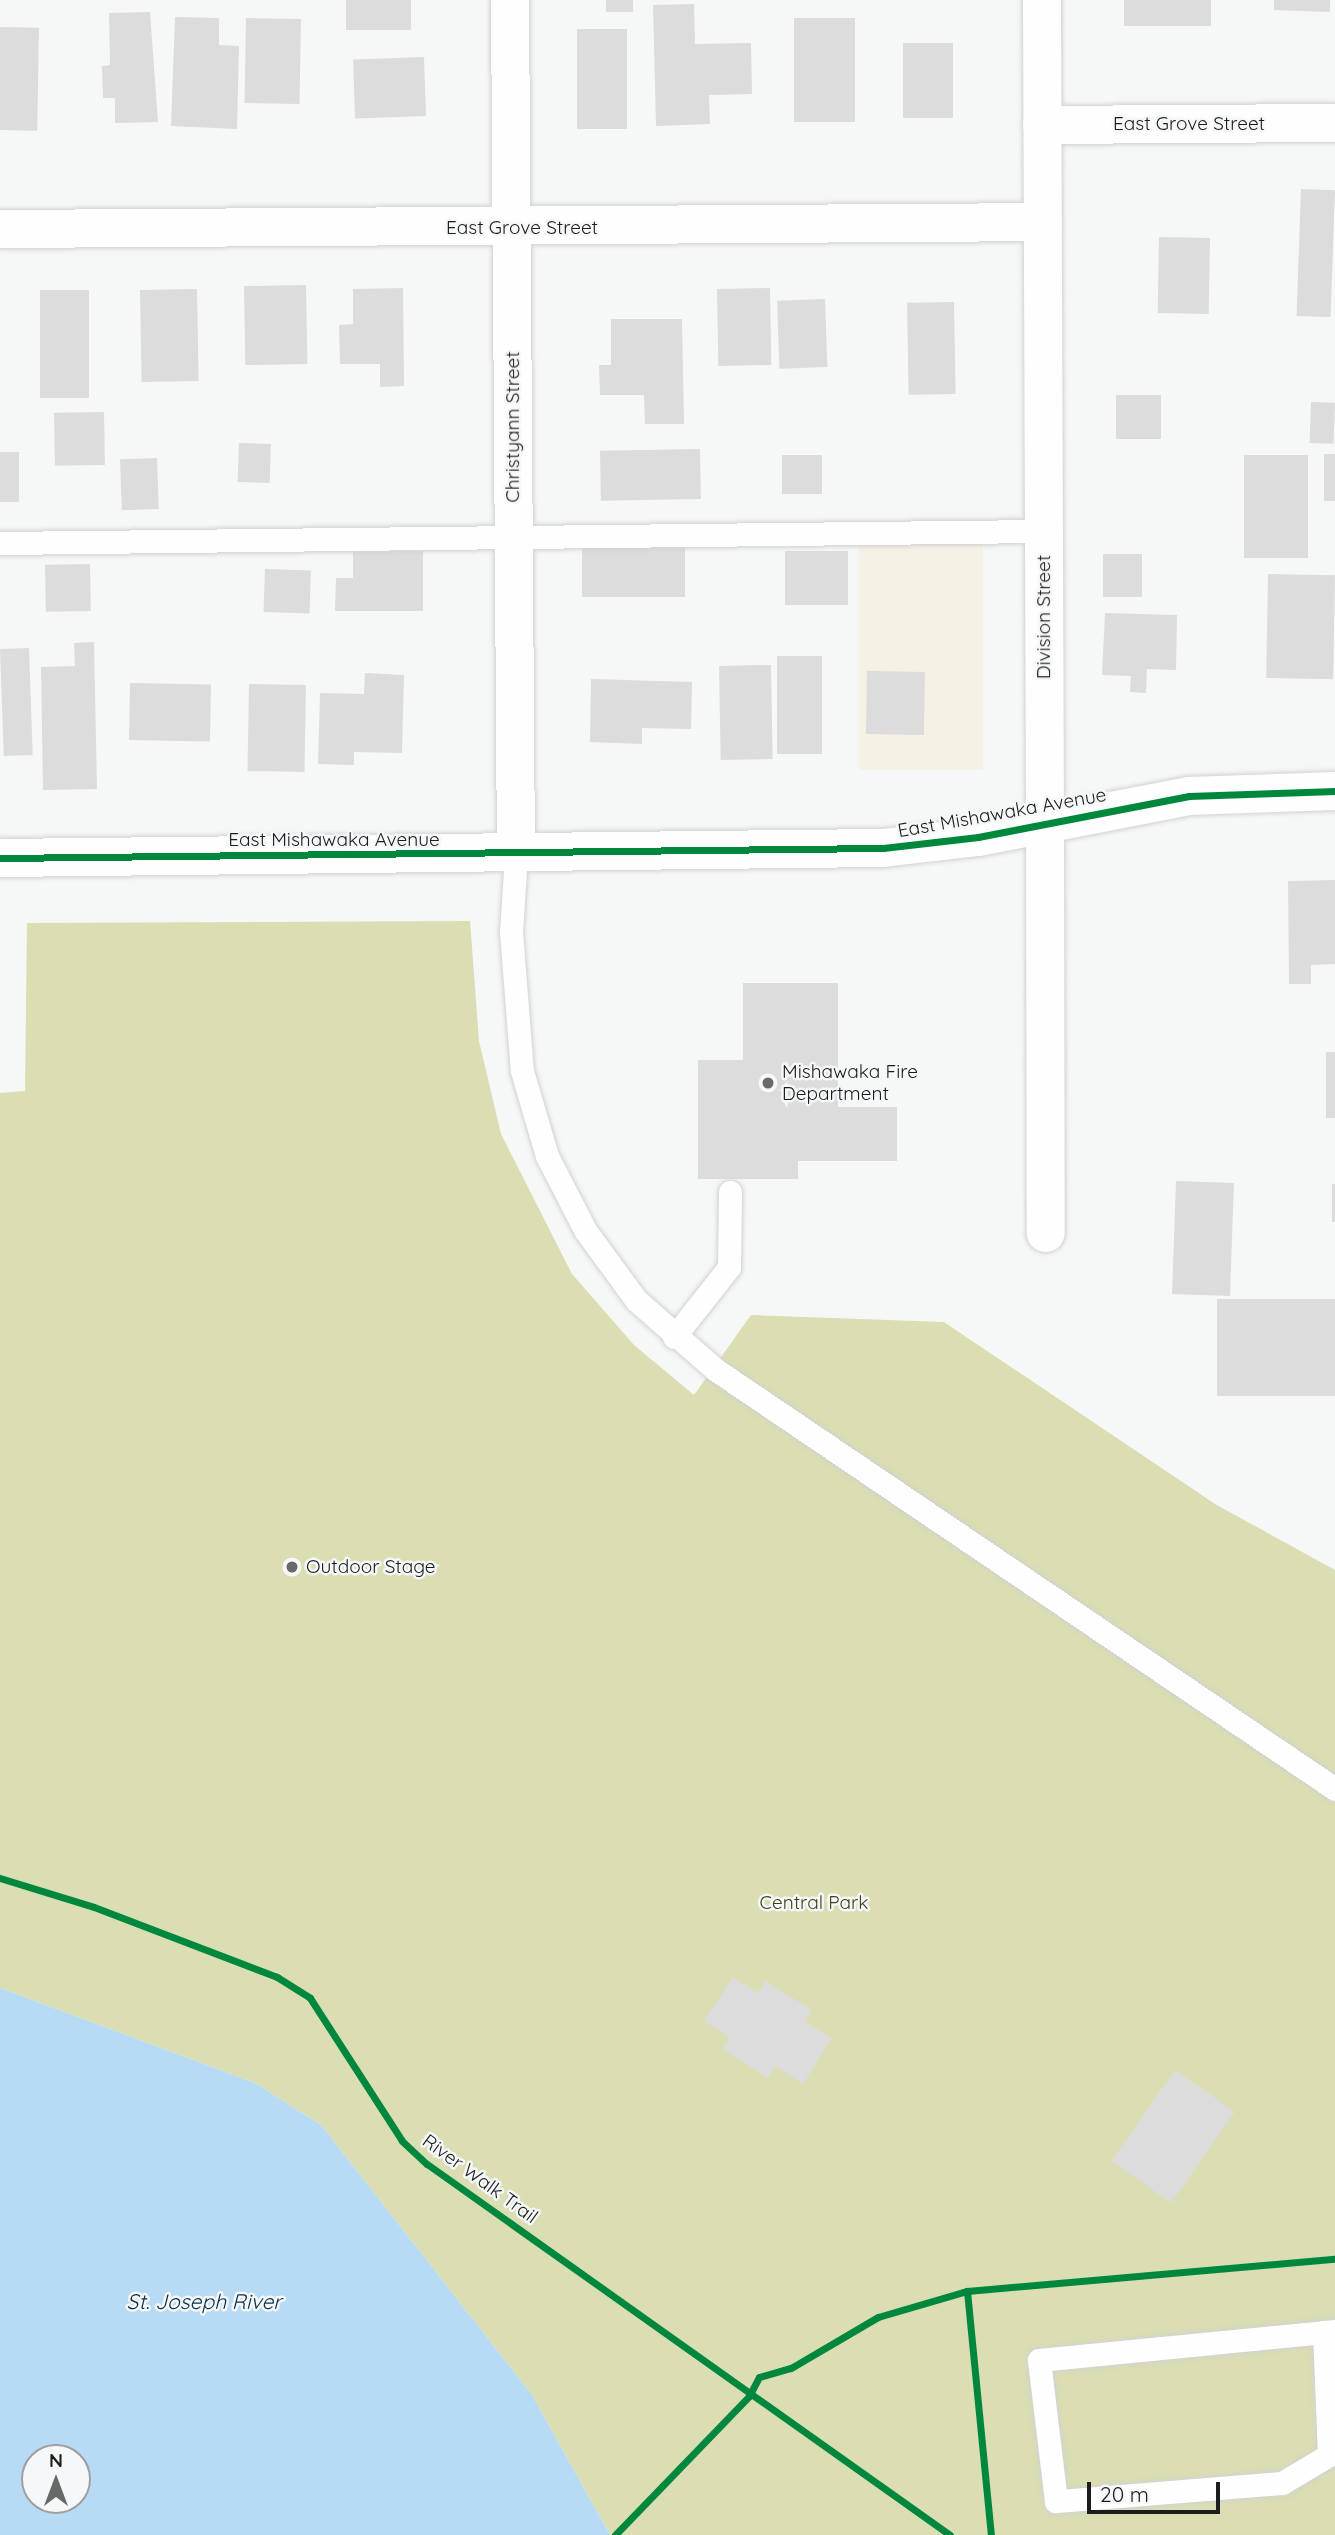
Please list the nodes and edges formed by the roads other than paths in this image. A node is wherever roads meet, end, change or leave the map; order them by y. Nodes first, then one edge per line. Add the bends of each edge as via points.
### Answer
1 (510, 0) edge
2 (1042, 0) edge
3 (1335, 123) edge
4 (1042, 125) junction
5 (1043, 222) junction
6 (512, 228) junction
7 (0, 229) edge
8 (1044, 531) junction
9 (514, 535) junction
10 (0, 542) edge
11 (1335, 791) edge
12 (1045, 824) junction
13 (516, 855) junction
14 (0, 858) edge
15 (730, 1192) dead end
16 (1046, 1233) dead end
17 (674, 1338) junction
18 (1335, 1789) edge
19 (1330, 2331) edge

1 - 6 street, Christyann Street
2 - 4 street, Division Street
3 - 4 street, East Grove Street
4 - 5 street, Division Street
5 - 6 street, East Grove Street
5 - 8 street, Division Street
6 - 7 street, East Grove Street
6 - 9 street, Christyann Street
8 - 9 lane
8 - 12 street, Division Street
9 - 10 lane
9 - 13 street, Christyann Street
11 - 12 street, East Mishawaka Avenue via 1189,796
12 - 13 street, East Mishawaka Avenue via 883,848
12 - 16 street, Division Street
13 - 14 street, East Mishawaka Avenue
13 - 17 lane via 511,932 522,1070 547,1156 584,1230 636,1300
15 - 17 lane via 729,1267
17 - 18 lane
19 - 19 lane via 1039,2360 1056,2501 1282,2483 1329,2455

